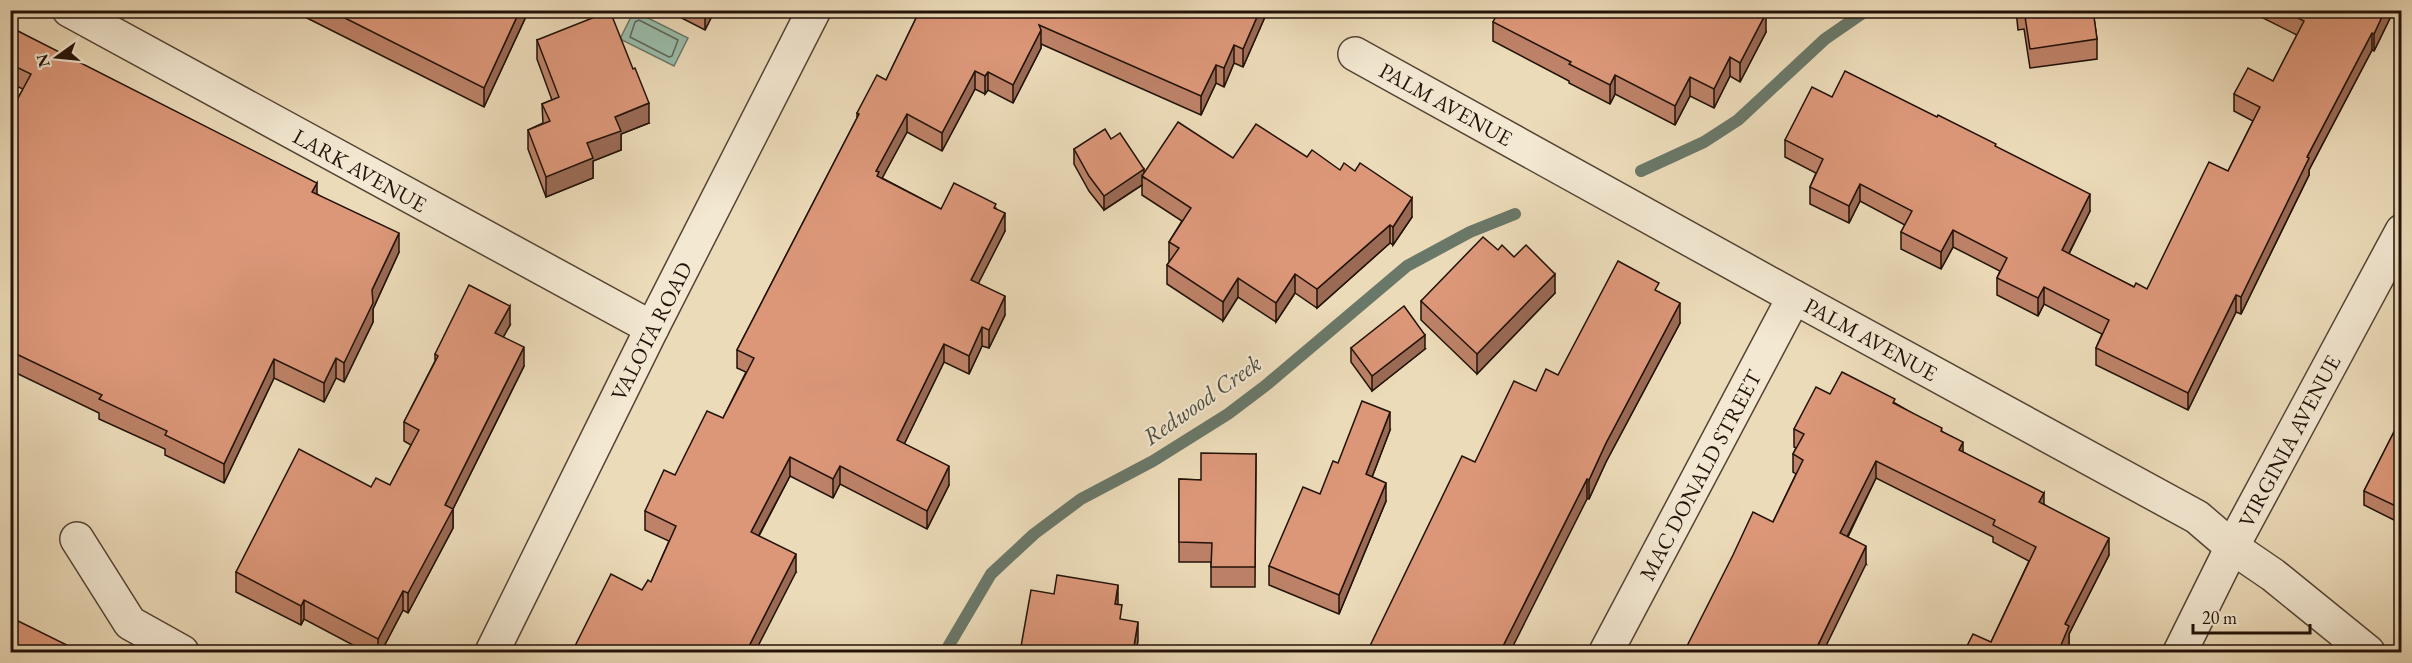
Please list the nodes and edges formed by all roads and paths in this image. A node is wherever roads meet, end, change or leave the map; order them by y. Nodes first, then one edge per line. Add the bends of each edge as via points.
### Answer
1 (69, 10) edge
2 (814, 10) edge
3 (1355, 54) dead end
4 (2402, 231) edge
5 (1794, 297) junction
6 (652, 328) junction
7 (77, 539) dead end
8 (2232, 547) junction
9 (183, 652) edge
10 (492, 652) edge
11 (1606, 652) edge
12 (2180, 652) edge
13 (2368, 652) edge

1 - 6 street, LARK AVENUE
2 - 6 street, VALOTA ROAD
3 - 5 street, PALM AVENUE
4 - 8 street, VIRGINIA AVENUE
5 - 8 street, PALM AVENUE via 2197,517
5 - 11 street, MAC DONALD STREET
6 - 10 street, VALOTA ROAD
7 - 9 street via 129,623
8 - 12 street, VIRGINIA AVENUE
8 - 13 street, PALM AVENUE

